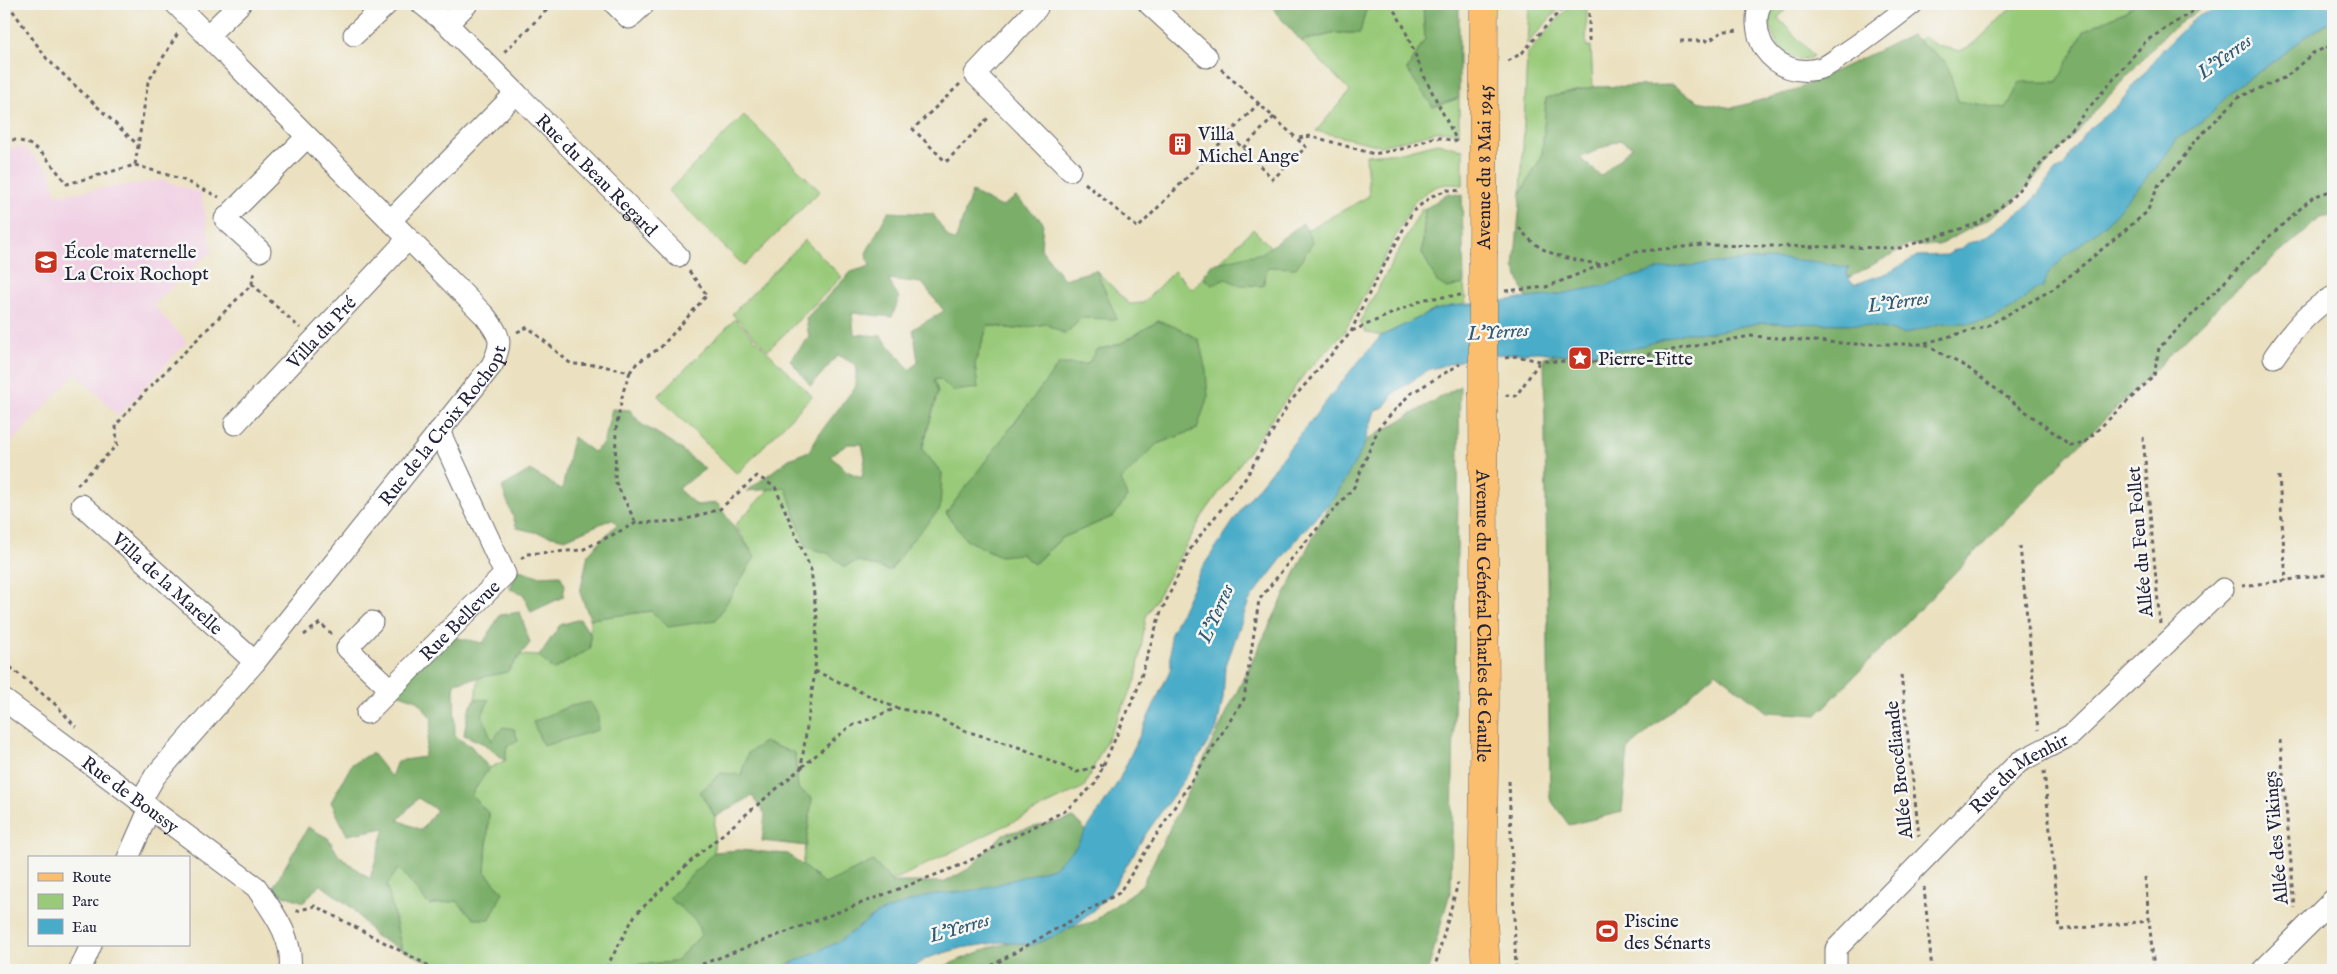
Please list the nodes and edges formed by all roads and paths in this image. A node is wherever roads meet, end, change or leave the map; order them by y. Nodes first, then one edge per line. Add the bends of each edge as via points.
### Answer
1 (8, 4) edge
2 (240, 4) edge
3 (387, 4) edge
4 (422, 4) edge
5 (467, 4) edge
6 (553, 4) edge
7 (615, 4) edge
8 (644, 4) edge
9 (1390, 4) edge
10 (1484, 4) edge
11 (1566, 4) edge
12 (1589, 4) edge
13 (1761, 4) edge
14 (1912, 4) edge
15 (2204, 4) edge
16 (1035, 6) edge
17 (1151, 6) edge
18 (182, 10) edge
19 (447, 24) junction
20 (1757, 30) junction
21 (354, 35) dead end
22 (207, 36) junction
23 (1589, 41) dead end
24 (1680, 41) dead end
25 (2333, 45) edge
26 (501, 55) dead end
27 (1207, 57) joint
28 (1507, 62) dead end
29 (975, 74) junction
30 (516, 93) junction
31 (1003, 102) junction
32 (1260, 102) junction
33 (1275, 116) junction
34 (1229, 134) junction
35 (307, 137) junction
36 (1298, 138) junction
37 (4, 140) edge
38 (1456, 140) junction
39 (1462, 144) dead end
40 (138, 146) junction
41 (1243, 148) junction
42 (136, 165) junction
43 (1070, 170) joint
44 (2333, 190) edge
45 (1469, 191) dead end
46 (239, 206) junction
47 (390, 221) junction
48 (1519, 227) dead end
49 (408, 239) junction
50 (260, 251) joint
51 (678, 256) joint
52 (1602, 265) junction
53 (252, 284) junction
54 (1499, 292) dead end
55 (1462, 295) dead end
56 (2333, 297) edge
57 (1484, 330) joint
58 (1351, 332) junction
59 (313, 340) junction
60 (500, 341) junction
61 (1924, 344) junction
62 (2274, 357) dead end
63 (1497, 359) dead end
64 (1540, 361) junction
65 (1469, 362) dead end
66 (630, 372) junction
67 (1495, 395) junction
68 (234, 424) dead end
69 (439, 431) junction
70 (2143, 438) dead end
71 (2279, 476) dead end
72 (82, 505) joint
73 (636, 523) junction
74 (2020, 546) dead end
75 (505, 574) junction
76 (2333, 574) edge
77 (2286, 581) junction
78 (2223, 589) joint
79 (372, 622) dead end
80 (284, 626) junction
81 (2171, 640) junction
82 (347, 648) junction
83 (256, 662) junction
84 (815, 670) junction
85 (1901, 675) dead end
86 (390, 690) junction
87 (4, 700) edge
88 (897, 708) junction
89 (367, 713) dead end
90 (2280, 740) dead end
91 (2042, 751) junction
92 (1106, 764) junction
93 (802, 768) junction
94 (1509, 772) dead end
95 (145, 805) junction
96 (129, 856) edge
97 (1922, 862) junction
98 (2145, 877) dead end
99 (2333, 900) edge
100 (1482, 902) junction
101 (276, 916) junction
102 (2150, 921) junction
103 (2302, 932) junction
104 (91, 946) edge
105 (80, 970) edge
106 (290, 970) edge
107 (437, 970) edge
108 (605, 970) edge
109 (687, 970) edge
110 (984, 970) edge
111 (1474, 970) edge
112 (1486, 970) edge
113 (1516, 970) edge
114 (1836, 970) edge
115 (1932, 970) edge
116 (2154, 970) edge
117 (2263, 970) edge

1 - 40 path via 47,59
2 - 22 street
3 - 21 street
4 - 19 street, Rue du Beau Regard
5 - 19 street
6 - 26 path
7 - 8 street via 629,18
9 - 38 path via 1403,25
10 - 57 main road, Avenue du 8 Mai 1945, bridge
11 - 28 path via 1522,53
12 - 23 path
13 - 20 street
14 - 20 street via 1823,68 1803,71 1776,63 1763,46
15 - 52 path via 2146,41 2010,200 1978,223 1900,248 1702,245 1634,252
16 - 29 street
17 - 27 street
18 - 22 street, Rue de la Croix Rochopt
18 - 40 path via 148,82
19 - 30 street, Rue du Beau Regard
20 - 24 path via 1723,31 1709,41
22 - 35 street, Rue de la Croix Rochopt
25 - 61 path via 2313,53 2286,77 2239,98 2194,142 2159,184 2147,212 2055,288 1987,326
27 - 32 path
29 - 31 street
29 - 31 path via 971,73 913,129 946,162
30 - 47 street
30 - 51 street, Rue du Beau Regard
31 - 43 street
32 - 33 path
32 - 34 path
33 - 36 path
33 - 41 path
34 - 41 path
34 - 43 path via 1138,228
35 - 46 street
35 - 47 street, Rue de la Croix Rochopt
36 - 38 path via 1311,136 1374,154 1406,148 1435,137
36 - 41 path via 1306,147 1273,179
37 - 42 path via 36,146 67,184
38 - 39 path
40 - 42 path
42 - 46 path via 181,179
44 - 61 path via 2313,197 2270,236 2159,348 2154,376 2083,444 2070,445 1968,368
45 - 58 path via 1447,190 1432,196 1413,211
46 - 50 street via 225,219
47 - 49 street, Rue de la Croix Rochopt
48 - 52 path via 1530,242 1545,251
49 - 59 street, Villa du Pré
49 - 60 street, Rue de la Croix Rochopt via 485,316
50 - 53 path via 259,270 253,276
51 - 66 path via 706,295 661,348
52 - 54 path via 1546,287
53 - 59 path
53 - 72 path via 116,425 117,445 77,484
55 - 58 path via 1425,299
56 - 62 street via 2288,336
57 - 67 main road, Avenue du Général Charles de Gaulle, bridge
58 - 92 path via 1289,403 1244,479 1192,546 1160,614 1137,690
59 - 68 street, Villa du Pré
60 - 66 path via 528,327 571,364 598,365
60 - 69 street, Rue de la Croix Rochopt via 501,348 492,365
61 - 64 path via 1853,344 1752,336 1606,362
63 - 64 path via 1516,356
64 - 67 path via 1516,396
65 - 110 path via 1460,363 1410,394 1379,427 1354,487 1296,552 1259,600 1244,699 1119,892
66 - 73 path via 616,429 615,481
67 - 100 main road, Avenue du Général Charles de Gaulle via 1484,705
69 - 75 street, Rue Bellevue
69 - 80 street, Rue de la Croix Rochopt
70 - 81 path, Allée du Feu Follet via 2160,626
71 - 77 path
72 - 83 street, Villa de la Marelle
73 - 75 path via 582,550 526,554
73 - 84 path via 680,521 720,509 758,476 775,487 810,570 817,619
74 - 91 path
75 - 86 street, Rue Bellevue
76 - 77 path
77 - 78 path
78 - 81 street, Rue du Menhir
79 - 82 street
80 - 82 path via 302,636 320,623
80 - 83 street, Rue de la Croix Rochopt
81 - 91 street, Rue du Menhir via 2071,735
82 - 86 street
83 - 95 street, Rue de la Croix Rochopt via 155,776
84 - 88 path
84 - 93 path
85 - 97 path, Allée Brocéliande
86 - 89 street, Rue Bellevue
87 - 95 street, Rue de Boussy
88 - 92 path via 934,716 1077,772
88 - 93 path via 849,727
90 - 103 path, Allée des Vikings via 2296,923
91 - 97 street, Rue du Menhir via 2019,762
91 - 102 path via 2060,930
92 - 109 path via 1095,784 1066,810 961,865
93 - 108 path via 691,861 635,915
94 - 113 path
95 - 96 street, Rue de la Croix Rochopt
95 - 101 street, Rue de Boussy via 256,887
97 - 114 street, Rue du Menhir via 1836,949
97 - 115 path, Allée Brocéliande
98 - 102 path
99 - 103 street
100 - 111 main road, Avenue du Général Charles de Gaulle
100 - 112 main road, Avenue du Général Charles de Gaulle
101 - 106 street, Rue de Boussy via 282,924 291,961
101 - 107 path via 315,906
102 - 116 path
103 - 117 street
104 - 105 street

